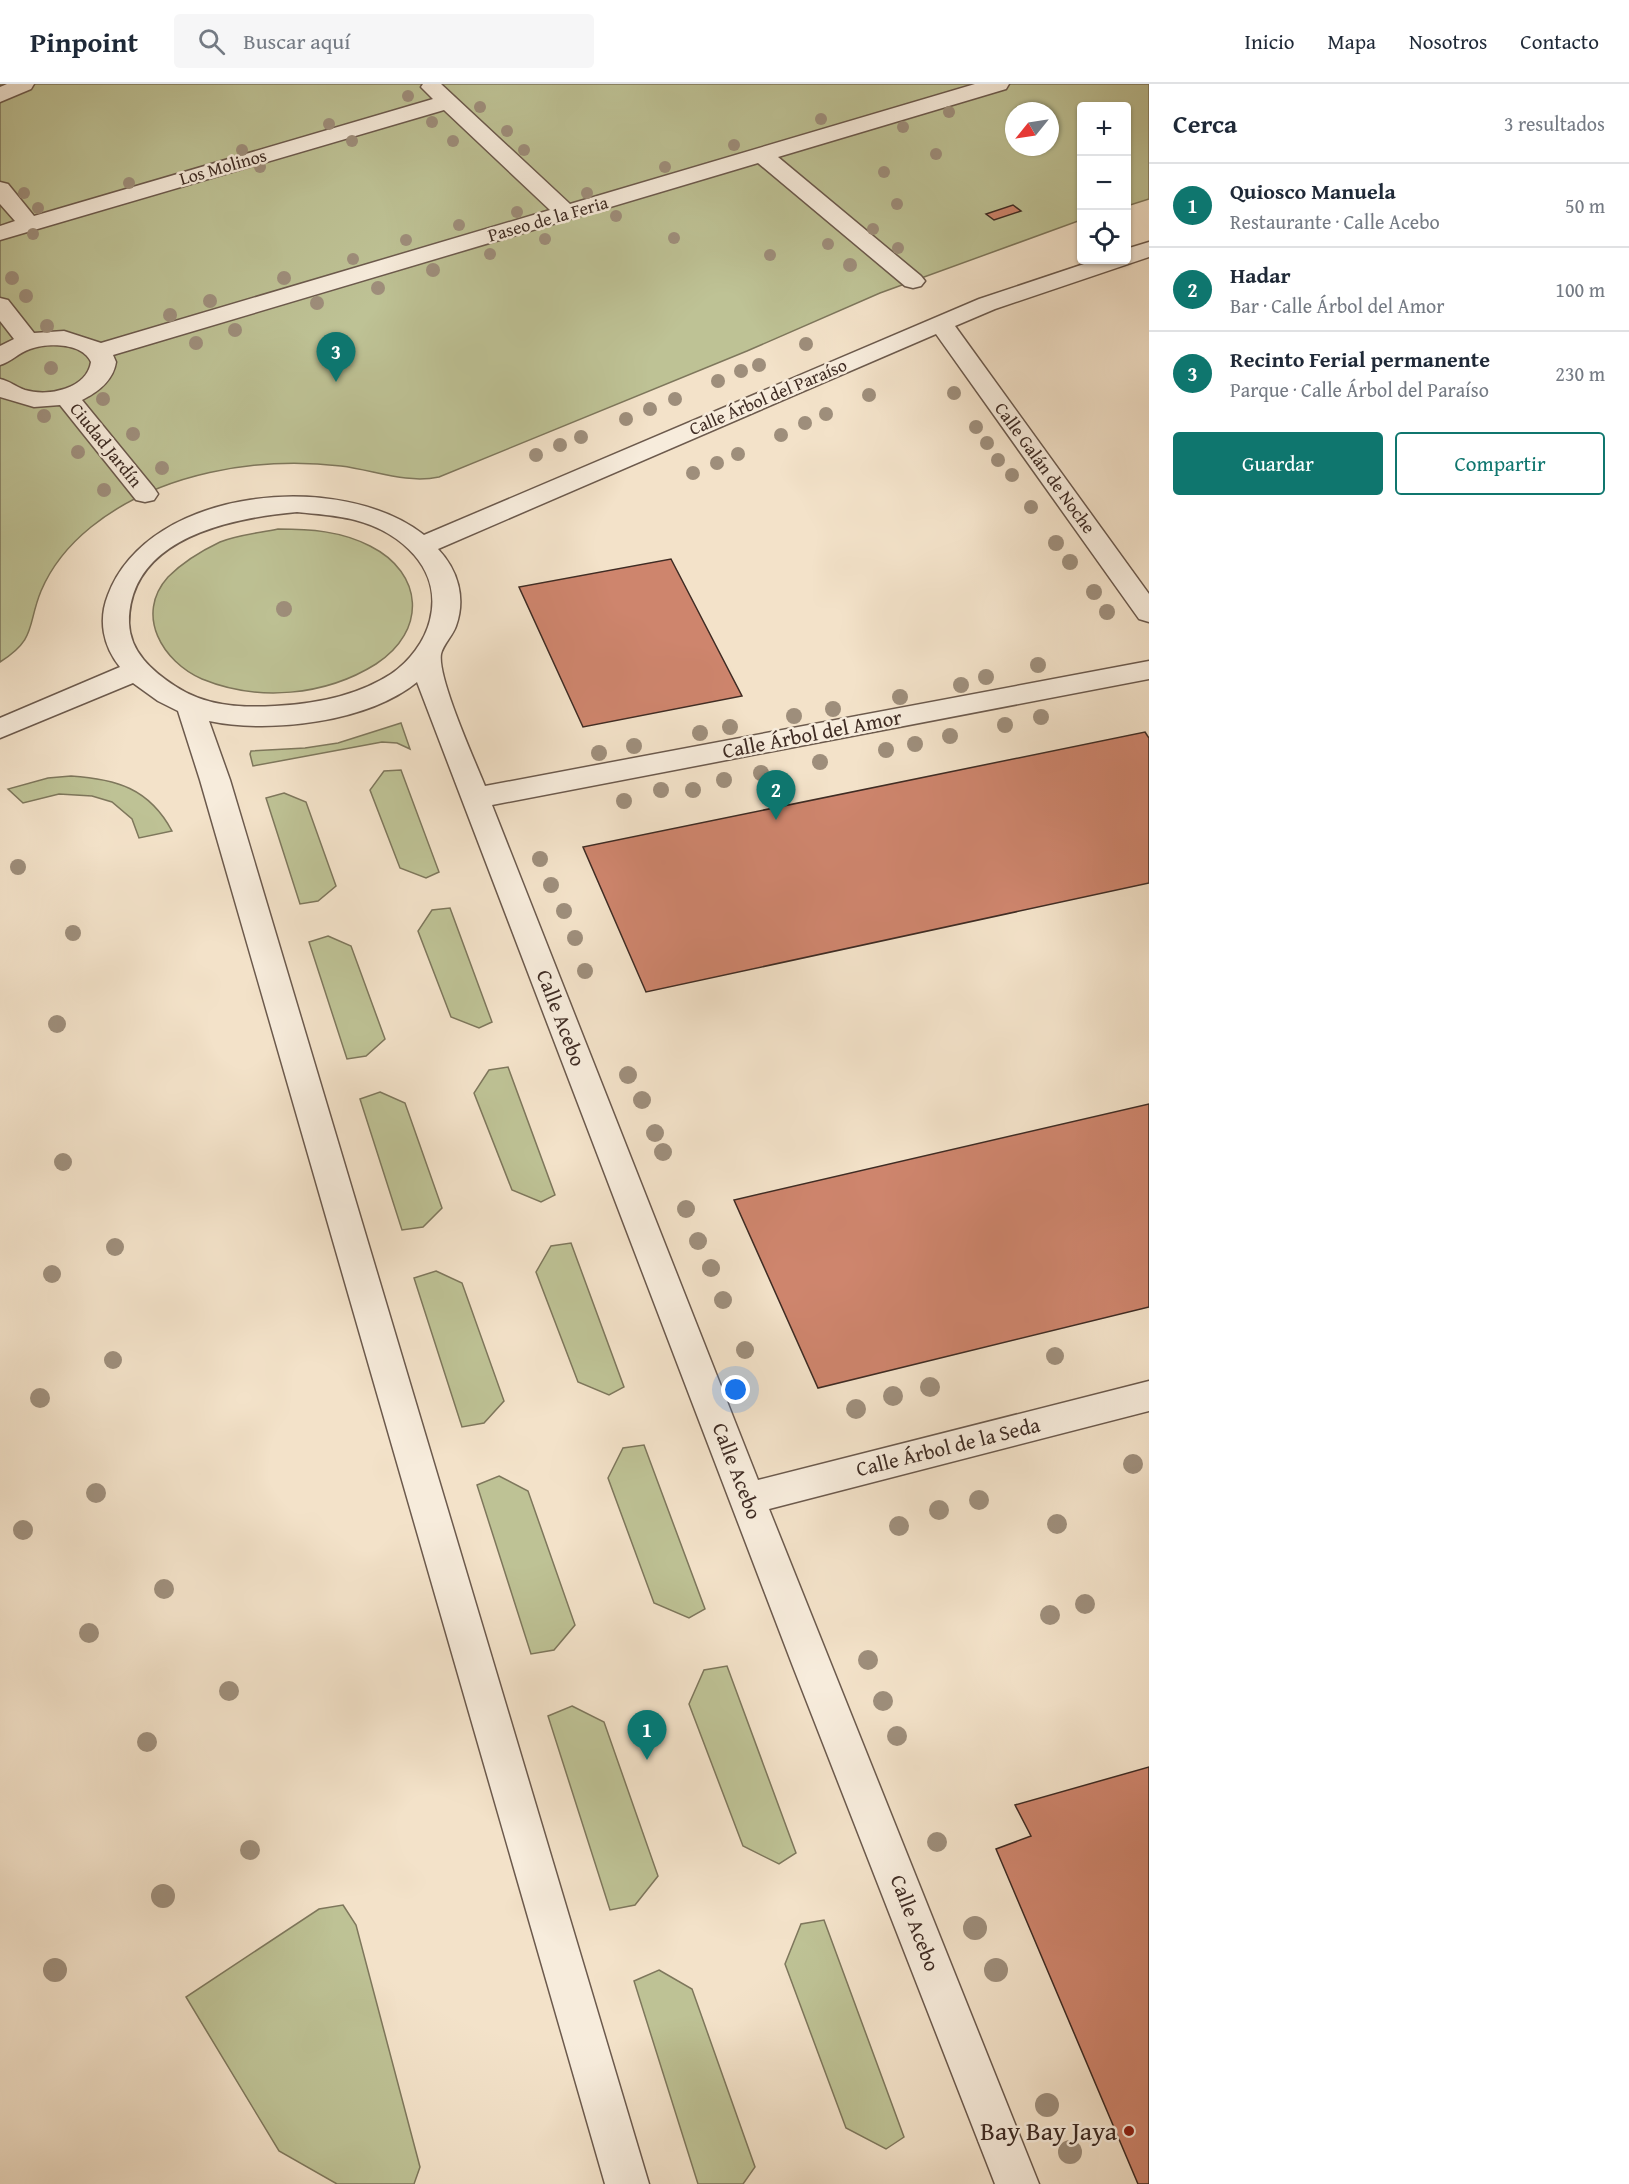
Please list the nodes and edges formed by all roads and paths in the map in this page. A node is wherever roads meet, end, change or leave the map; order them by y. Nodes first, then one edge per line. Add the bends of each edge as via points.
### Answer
1 (23, 84) edge
2 (429, 84) edge
3 (987, 85) edge
4 (0, 96) edge
5 (447, 102) junction
6 (762, 155) junction
7 (0, 189) edge
8 (566, 213) junction
9 (28, 224) junction
10 (0, 233) edge
11 (1149, 249) edge
12 (1131, 254) edge
13 (1106, 264) edge
14 (913, 281) dead end
15 (0, 304) edge
16 (941, 324) junction
17 (29, 342) junction
18 (98, 352) junction
19 (0, 358) edge
20 (0, 386) edge
21 (66, 396) junction
22 (145, 494) dead end
23 (422, 546) junction
24 (1149, 613) edge
25 (427, 654) junction
26 (1149, 670) edge
27 (136, 671) junction
28 (190, 705) junction
29 (0, 729) edge
30 (475, 798) junction
31 (1149, 1396) edge
32 (747, 1499) junction
33 (627, 2184) edge
34 (1017, 2184) edge

1 - 4 street
2 - 5 street
3 - 6 street, Paseo de la Feria
5 - 8 street
5 - 9 street, Los Molinos
6 - 8 street, Paseo de la Feria
6 - 14 street
7 - 9 street
8 - 18 street, Paseo de la Feria
9 - 10 street, Los Molinos
11 - 12 street
13 - 16 street, Calle Árbol del Paraíso via 987,304
15 - 17 street
16 - 23 street, Calle Árbol del Paraíso
16 - 24 street, Calle Galán de Noche
17 - 18 street via 67,338
17 - 19 street
18 - 21 street via 103,363 100,375 89,387
20 - 21 street via 27,398
21 - 22 street, Ciudad Jardín
23 - 25 street via 438,565 446,583 448,607 442,631
23 - 27 street via 388,523 345,509 297,504 267,506 201,521 162,542 133,569 117,600 115,632 120,649
25 - 28 street via 412,672 376,695 322,711 267,718
25 - 30 street, Calle Acebo via 432,687
26 - 30 street, Calle Árbol del Amor
27 - 28 street via 166,694
27 - 29 street
28 - 33 street
30 - 32 street, Calle Acebo
31 - 32 street, Calle Árbol de la Seda
32 - 34 street, Calle Acebo

